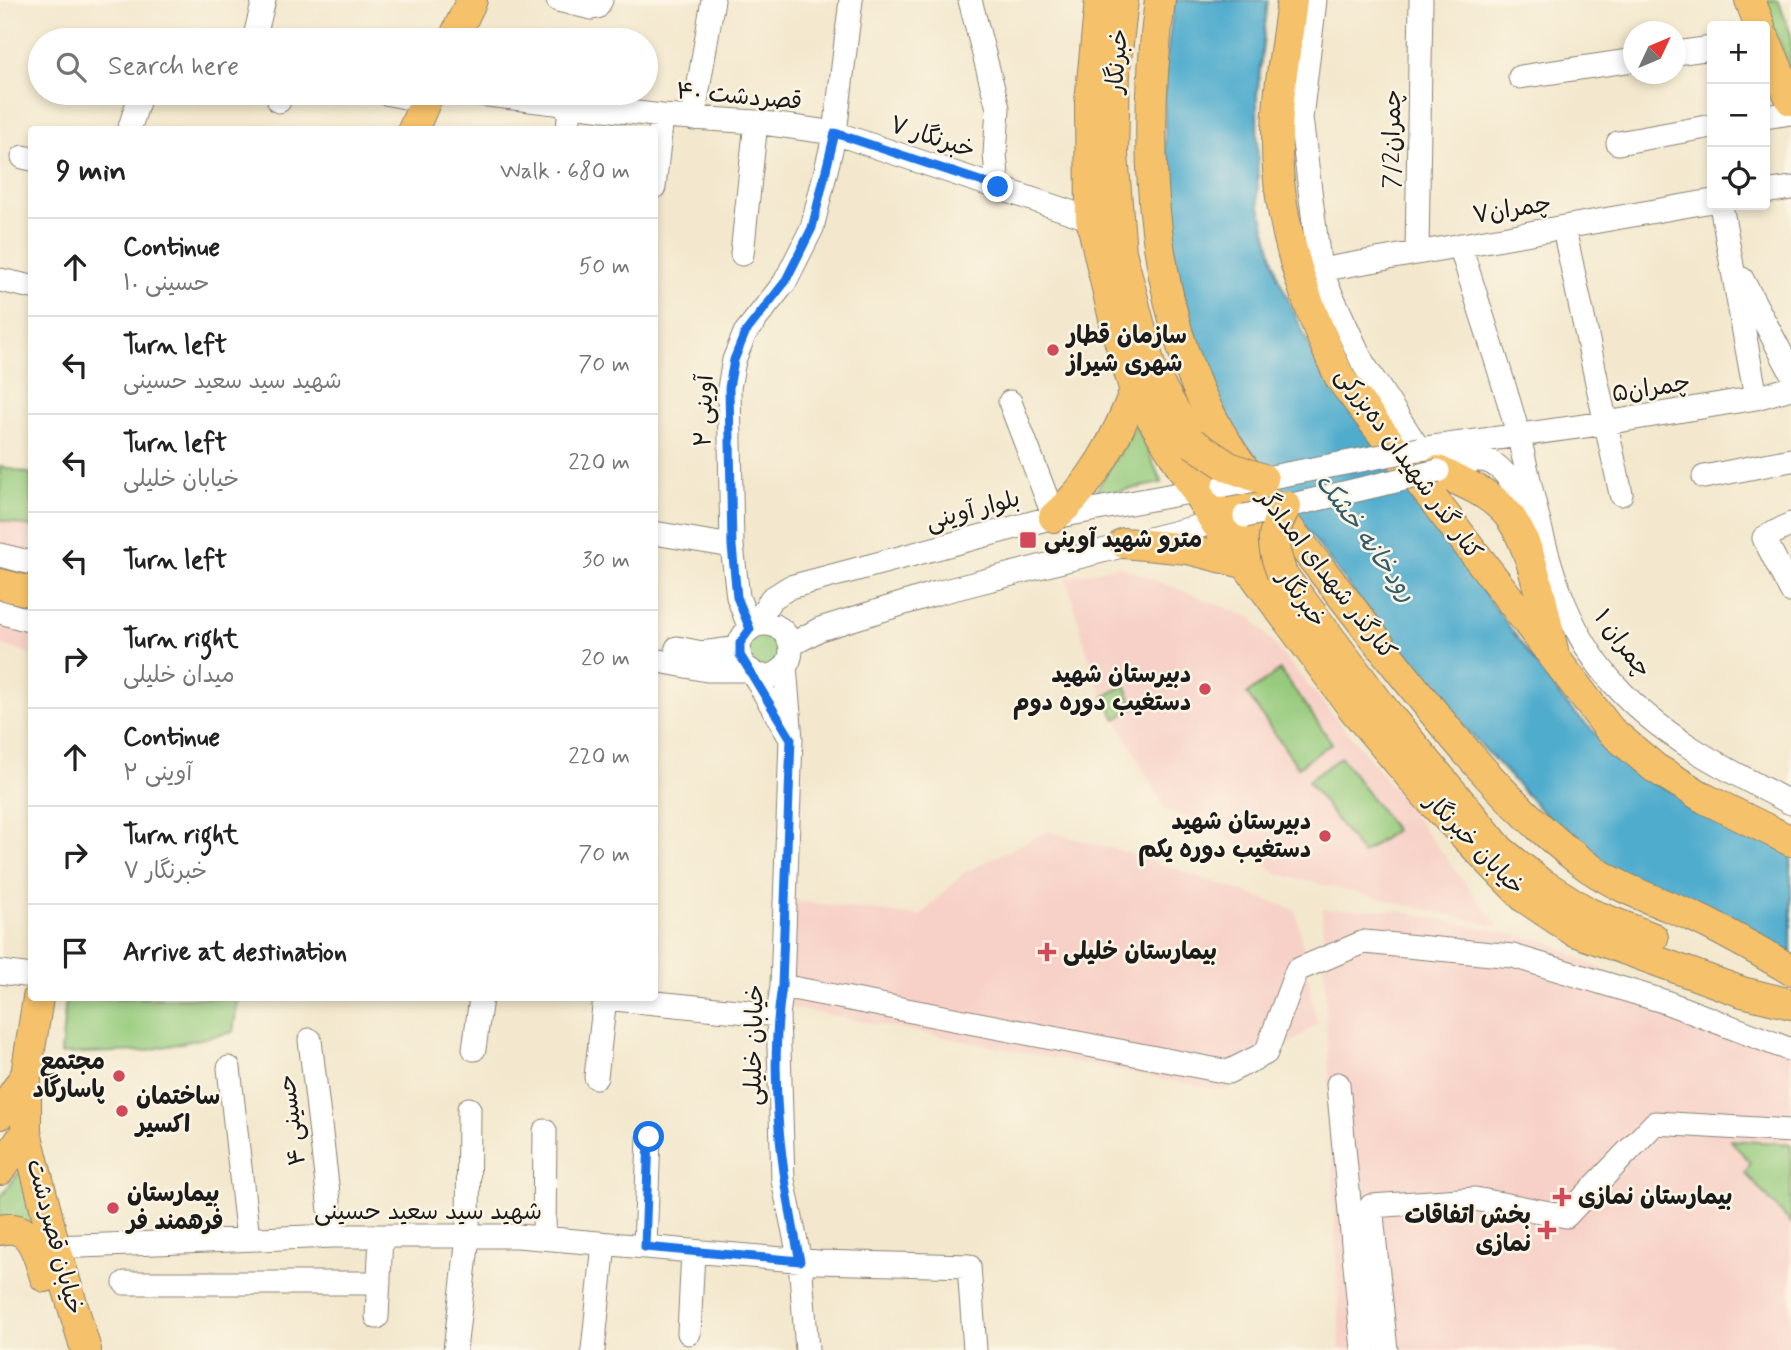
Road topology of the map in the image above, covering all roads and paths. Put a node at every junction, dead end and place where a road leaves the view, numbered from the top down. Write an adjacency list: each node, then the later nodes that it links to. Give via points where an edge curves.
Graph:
1 (264, 0): 16 (street)
2 (472, 0): 17 (main road)
3 (558, 0): 4 (street, via 592,8)
4 (601, 0)
5 (713, 0): 30 (street)
6 (851, 0): 36 (street, ۲ آوینی)
7 (970, 0): 39 (street, via 998,108)
8 (1100, 0): 44 (main road, خبرنگار, via 1090,102)
9 (1123, 0): 59 (main road, خبرنگار, via 1115,69 1113,155 1121,252 1151,370)
10 (1160, 0): 97 (main road, کنارگذر شهدای امدادگر, via 1151,142 1162,275 1195,380 1231,452 1400,671 1495,783 1546,833 1625,888 1695,918)
11 (1292, 0): 91 (main road, کنار گذر شهیدان ده‌بزرکی, via 1277,137 1279,184 1291,249 1313,320 1340,378)
12 (1315, 0): 50 (street, via 1301,118)
13 (1421, 0): 47 (street, 7/2چمران)
14 (1750, 0): 15 (main road)
15 (1758, 21)
16 (257, 28)
17 (459, 28)
18 (1707, 49): 20 (street)
19 (1770, 51): 23 (main road)
20 (1686, 52)
21 (1623, 62): 22 (street)
22 (1520, 77)
23 (1791, 100)
24 (137, 105): 32 (street)
25 (424, 105): 33 (main road)
26 (570, 105): 28 (street, ۴۰ قصردشت); 34 (street)
27 (1791, 113): 29 (street)
28 (662, 116): 30 (street, ۴۰ قصردشت); 38 (street)
29 (1770, 116)
30 (693, 119): 31 (street, ۴۰ قصردشت)
31 (756, 122): 36 (street, ۴۰ قصردشت); 48 (street)
32 (130, 126)
33 (415, 126)
34 (568, 126)
35 (1707, 128): 37 (street)
36 (835, 133): 39 (street, ۷ خبرنگار); 75 (street, ۲ آوینی, via 812,228 785,282 745,333 734,360 729,388)
37 (1618, 143)
38 (658, 152)
39 (998, 187): 44 (street, ۷ خبرنگار)
40 (1791, 188): 41 (street)
41 (1770, 191)
42 (1707, 202): 45 (street, چمران۷)
43 (1722, 210): 49 (street)
44 (1091, 219): 54 (main road, خبرنگار)
45 (1564, 229): 46 (street, چمران۷); 57 (street)
46 (1460, 245): 47 (street, چمران۷); 58 (street, چمران ۱)
47 (1418, 252): 50 (street, چمران۷)
48 (742, 254)
49 (1731, 257): 53 (street); 55 (street)
50 (1320, 270): 60 (street, via 1363,363)
51 (0, 280): 52 (street)
52 (28, 286)
53 (1790, 389): 55 (street, چمران۵)
54 (1135, 391): 65 (main road, خبرنگار); 70 (main road, via 1097,469)
55 (1756, 398): 57 (street, چمران۵)
56 (1010, 402): 70 (street)
57 (1606, 423): 58 (street, چمران۵); 66 (street)
58 (1518, 436): 60 (street, چمران۵); 68 (street, چمران ۱)
59 (1193, 443): 63 (main road, bridge, via 1229,467); 64 (main road, خبرنگار)
60 (1429, 460): 63 (street, بلوار آوینی, bridge); 67 (street, bridge); 68 (street, via 1478,457 1491,462); 91 (main road, via 1500,505 1520,530)
61 (1791, 460): 62 (street)
62 (1704, 477)
63 (1263, 479): 64 (street, بلوار آوینی, bridge)
64 (1224, 486): 65 (street, بلوار آوینی); 69 (main road, خبرنگار)
65 (1195, 491): 70 (street, بلوار آوینی); 71 (main road, خبرنگار)
66 (1621, 494)
67 (1286, 506): 69 (street, bridge); 79 (main road, bridge, via 1273,531 1272,546)
68 (1536, 515): 95 (street, چمران ۱, via 1570,619 1616,687 1676,741)
69 (1245, 516): 71 (street); 79 (main road, خبرنگار)
70 (1054, 517): 84 (street, بلوار آوینی, via 790,587)
71 (1215, 522): 74 (street); 78 (main road, خبرنگار)
72 (1791, 524): 82 (street, via 1765,538)
73 (658, 534): 75 (street)
74 (1124, 543): 78 (main road, via 1188,549); 89 (street, via 820,629)
75 (732, 546): 83 (street, ۲ آوینی)
76 (0, 555): 77 (street)
77 (28, 562)
78 (1247, 564): 106 (main road, خیابان خبرنگار, via 1355,711 1431,801 1525,898 1574,931 1742,992)
79 (1282, 574): 94 (main road, خبرنگار)
80 (0, 584): 81 (main road)
81 (28, 591)
82 (1791, 591)
83 (737, 597): 84 (street, via 757,604); 87 (street, ۲ آوینی)
84 (771, 599): 87 (street)
85 (0, 612): 86 (street)
86 (28, 620)
87 (748, 634): 88 (street, via 702,653); 89 (street, via 775,625 786,633); 92 (street, via 742,661)
88 (658, 645)
89 (788, 655): 92 (street, via 769,675); 93 (street, خیابان خلیلی)
90 (658, 661): 92 (street, via 707,670)
91 (1556, 662): 96 (main road, کنار گذر شهیدان ده‌بزرکی, via 1610,730 1655,768)
92 (751, 671): 93 (street)
93 (791, 739): 101 (street, خیابان خلیلی)
94 (1442, 780): 100 (main road, via 1501,833 1560,873); 106 (main road, خبرنگار, via 1500,850 1538,881 1589,913 1728,968)
95 (1791, 803)
96 (1791, 841)
97 (1791, 970)
98 (0, 972): 99 (street)
99 (28, 976)
100 (1791, 981)
101 (782, 986): 107 (street, خیابان خلیلی); 110 (street, via 1228,1072 1266,1054 1297,970 1364,942 1513,956 1663,1001)
102 (38, 1001): 112 (main road, خیابان قصردشت)
103 (481, 1001): 109 (street)
104 (605, 1001): 113 (street)
105 (636, 1001): 107 (street)
106 (1791, 1001)
107 (778, 1015): 132 (street, خیابان خلیلی, via 783,1180)
108 (310, 1040): 123 (street, ۴ حسینی)
109 (474, 1049)
110 (1791, 1049)
111 (229, 1068): 127 (street)
112 (26, 1075): 116 (main road); 119 (main road, خیابان قصردشت)
113 (596, 1077)
114 (1338, 1084): 143 (street)
115 (469, 1109): 125 (street)
116 (0, 1114)
117 (545, 1131): 126 (street)
118 (1791, 1131): 144 (street, via 1655,1123 1566,1216 1475,1199 1371,1206)
119 (26, 1132): 121 (main road); 129 (main road, خیابان قصردشت)
120 (649, 1137): 130 (street)
121 (0, 1170)
122 (0, 1230): 136 (main road, via 18,1230 33,1240 47,1283)
123 (333, 1236): 124 (street, شهید سید سعید حسینی); 127 (street, شهید سید سعید حسینی)
124 (381, 1237): 125 (street, شهید سید سعید حسینی); 134 (street)
125 (468, 1237): 126 (street, شهید سید سعید حسینی); 139 (street)
126 (544, 1238): 128 (street, شهید سید سعید حسینی)
127 (248, 1239): 129 (street, شهید سید سعید حسینی)
128 (604, 1244): 130 (street, شهید سید سعید حسینی); 140 (street)
129 (55, 1247): 136 (main road, خیابان قصردشت)
130 (645, 1247): 131 (street, شهید سید سعید حسینی)
131 (693, 1251): 132 (street, شهید سید سعید حسینی); 137 (street)
132 (800, 1261): 141 (street, خیابان خلیلی); 142 (street, شهید سید سعید حسینی, via 969,1266)
133 (125, 1283): 134 (street)
134 (379, 1283): 135 (street)
135 (377, 1317)
136 (75, 1319): 138 (main road, خیابان قصردشت)
137 (689, 1333)
138 (86, 1350)
139 (455, 1350)
140 (593, 1350)
141 (807, 1350)
142 (975, 1350)
143 (1363, 1350)
144 (1386, 1350)

